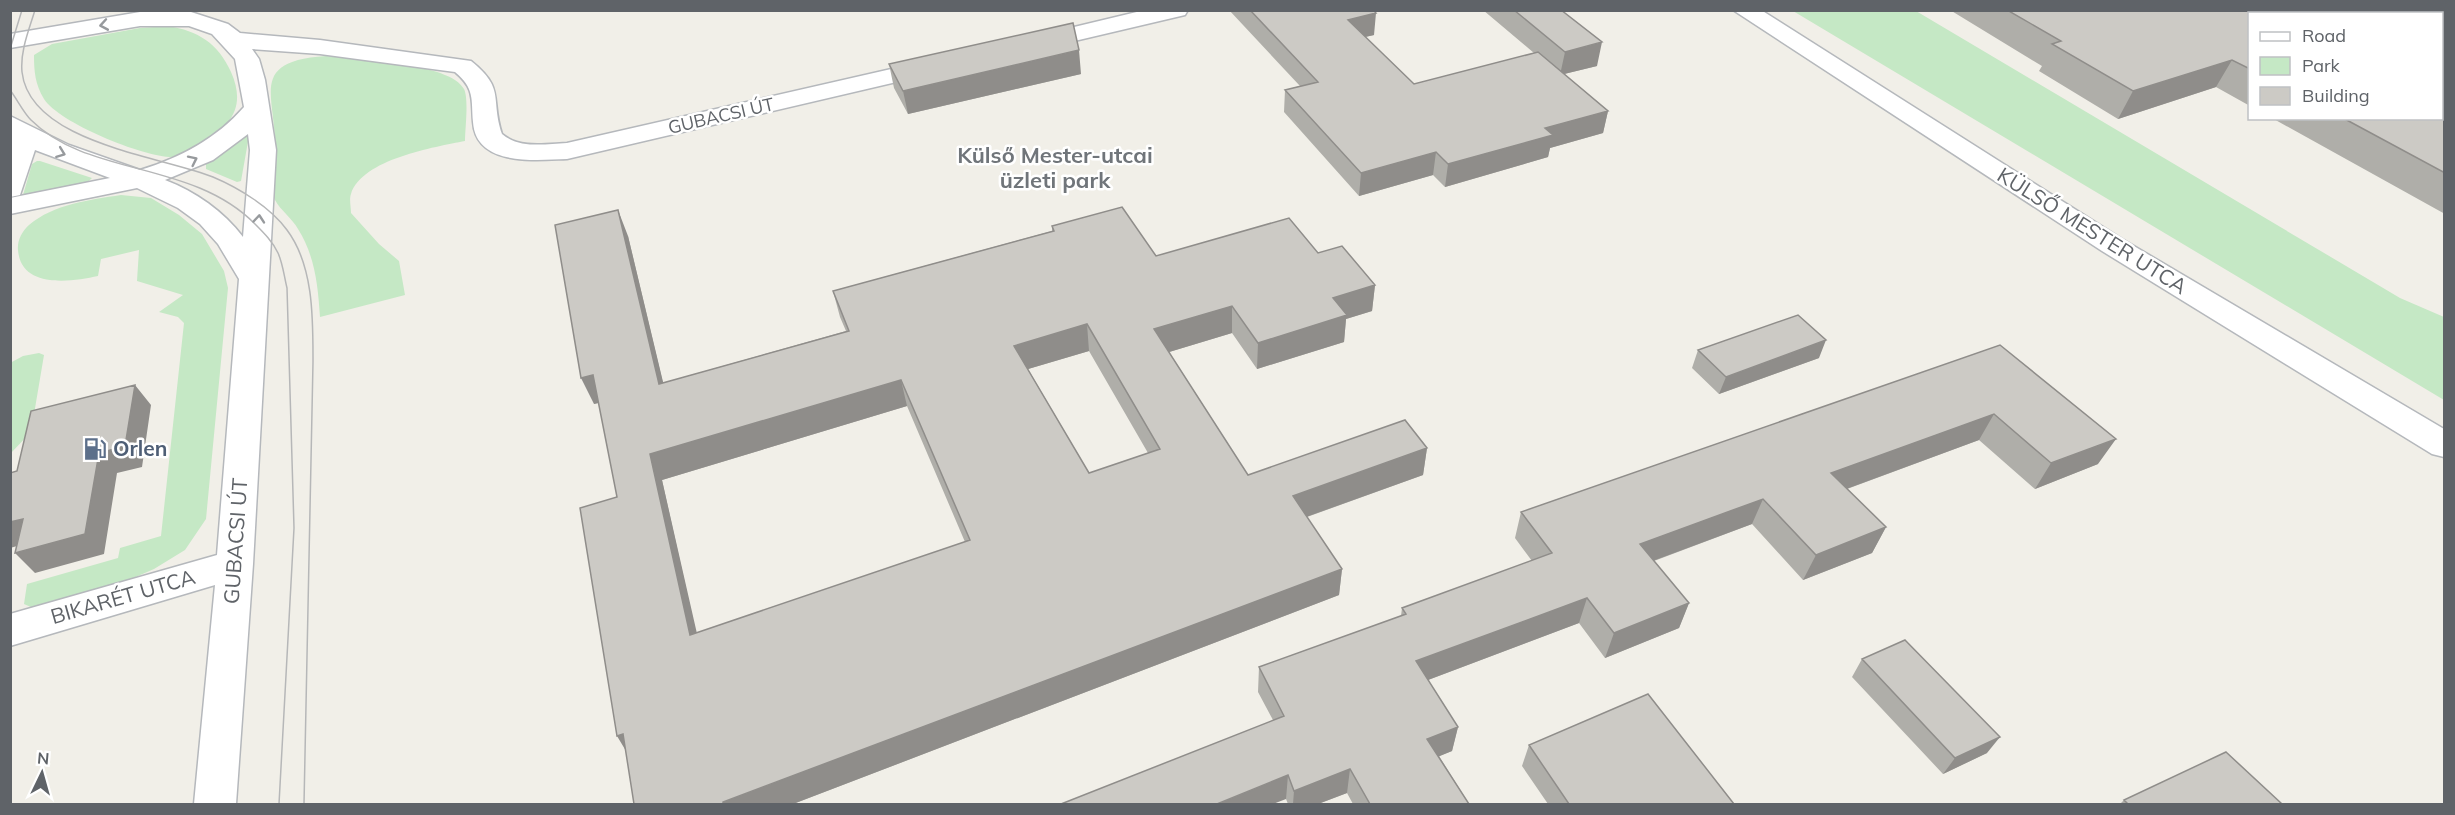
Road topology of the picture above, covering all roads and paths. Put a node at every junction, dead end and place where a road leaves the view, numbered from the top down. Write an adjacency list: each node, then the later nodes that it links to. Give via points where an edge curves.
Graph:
1 (1177, 10): 7 (street)
2 (1744, 10): 16 (street, KÜLSŐ MESTER UTCA, via 2112,245)
3 (56, 22): 4 (street, GUBACSI ÚT, one-way to 3, via 203,22 176,17); 5 (street, GUBACSI ÚT)
4 (233, 40): 6 (street, GUBACSI ÚT); 9 (street, GUBACSI ÚT, via 247,59)
5 (10, 41)
6 (320, 47): 8 (street, GUBACSI ÚT, via 462,66 476,74 483,84 486,134 491,141 500,149 537,154 567,151); 9 (street, GUBACSI ÚT, via 266,68)
7 (1011, 49)
8 (952, 62)
9 (253, 80): 10 (street, GUBACSI ÚT)
10 (258, 107): 12 (street, one-way to 10, via 181,166 216,148 244,126); 15 (street, GUBACSI ÚT, one-way to 10, via 263,150)
11 (19, 130): 12 (street, one-way to 12, via 69,156); 13 (street)
12 (138, 179): 14 (street); 15 (street, via 180,197 210,218)
13 (10, 189)
14 (10, 206)
15 (253, 277): 17 (street, GUBACSI ÚT)
16 (2445, 445)
17 (236, 564): 18 (street, BIKARÉT UTCA); 19 (street, GUBACSI ÚT)
18 (10, 630)
19 (215, 804)

